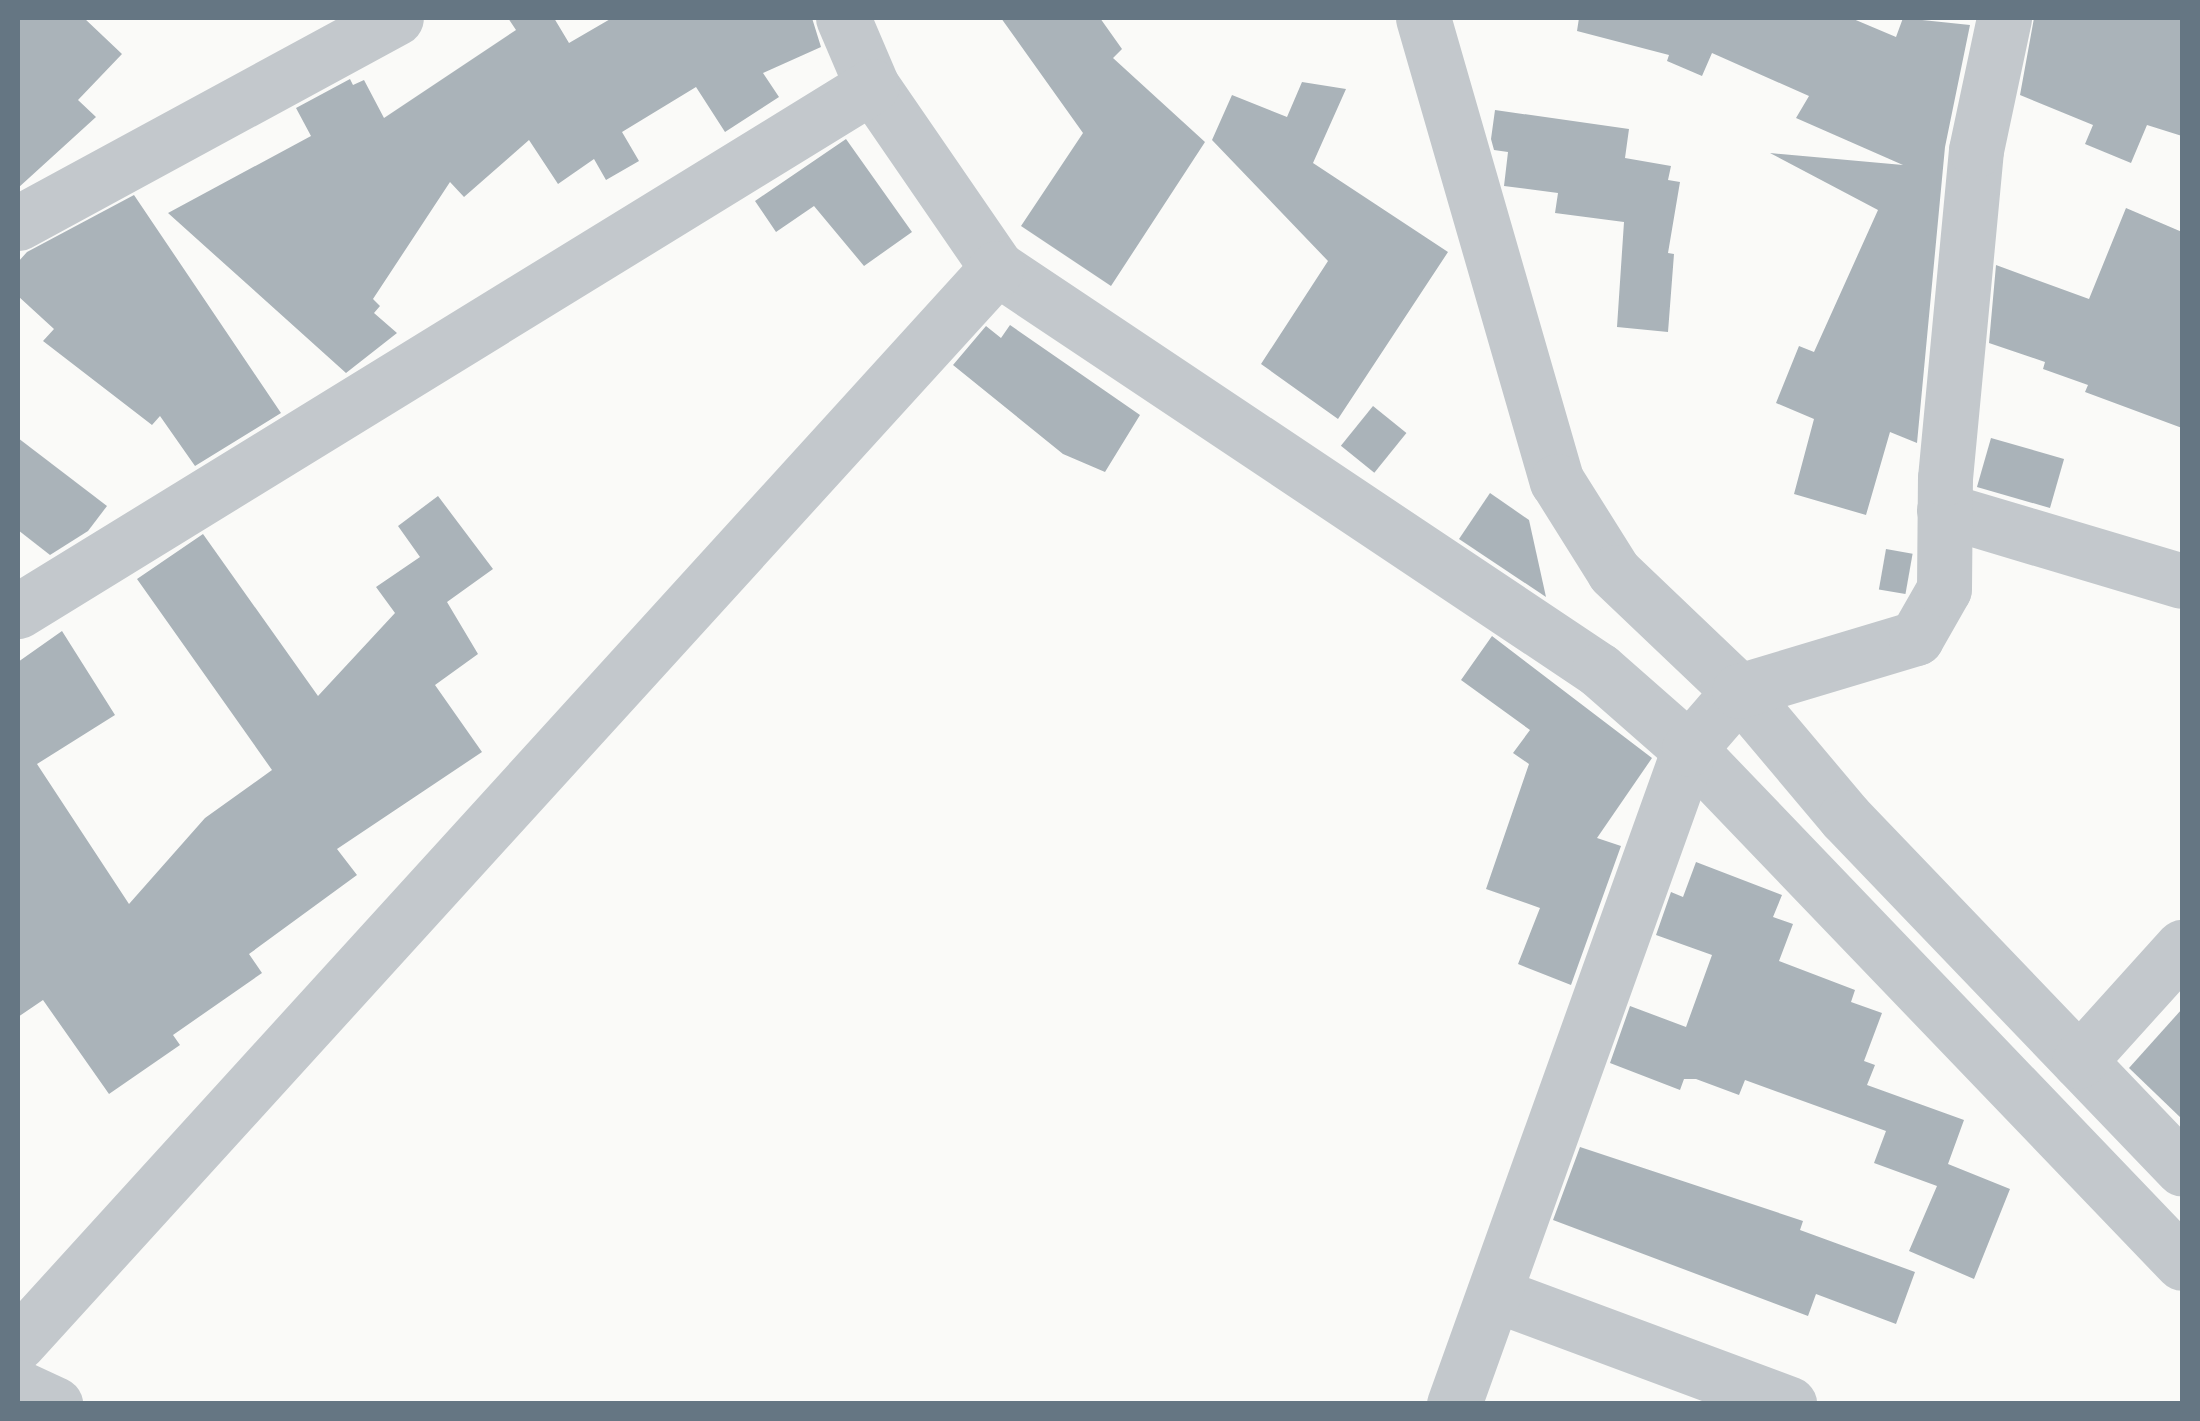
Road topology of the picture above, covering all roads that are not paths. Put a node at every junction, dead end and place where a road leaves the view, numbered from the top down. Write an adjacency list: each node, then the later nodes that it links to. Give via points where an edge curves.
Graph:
1 (396, 18): 6 (street)
2 (843, 18): 5 (street)
3 (1422, 18): 11 (street, via 1557,481 1614,572)
4 (2004, 18): 8 (street, via 1976,150)
5 (872, 86): 7 (street); 10 (street)
6 (18, 223)
7 (997, 268): 12 (street, via 1599,670); 18 (street)
8 (1944, 510): 9 (street); 11 (street, via 1944,589 1916,638)
9 (2182, 581)
10 (18, 612)
11 (1738, 692): 12 (street); 14 (street, via 1845,817)
12 (1689, 749): 16 (street); 17 (street)
13 (2182, 948): 14 (street)
14 (2079, 1061): 15 (street)
15 (2182, 1170)
16 (2182, 1263)
17 (1494, 1294): 21 (street); 22 (street)
18 (18, 1343)
19 (18, 1387): 20 (street)
20 (56, 1404)
21 (1454, 1404)
22 (1789, 1404)

